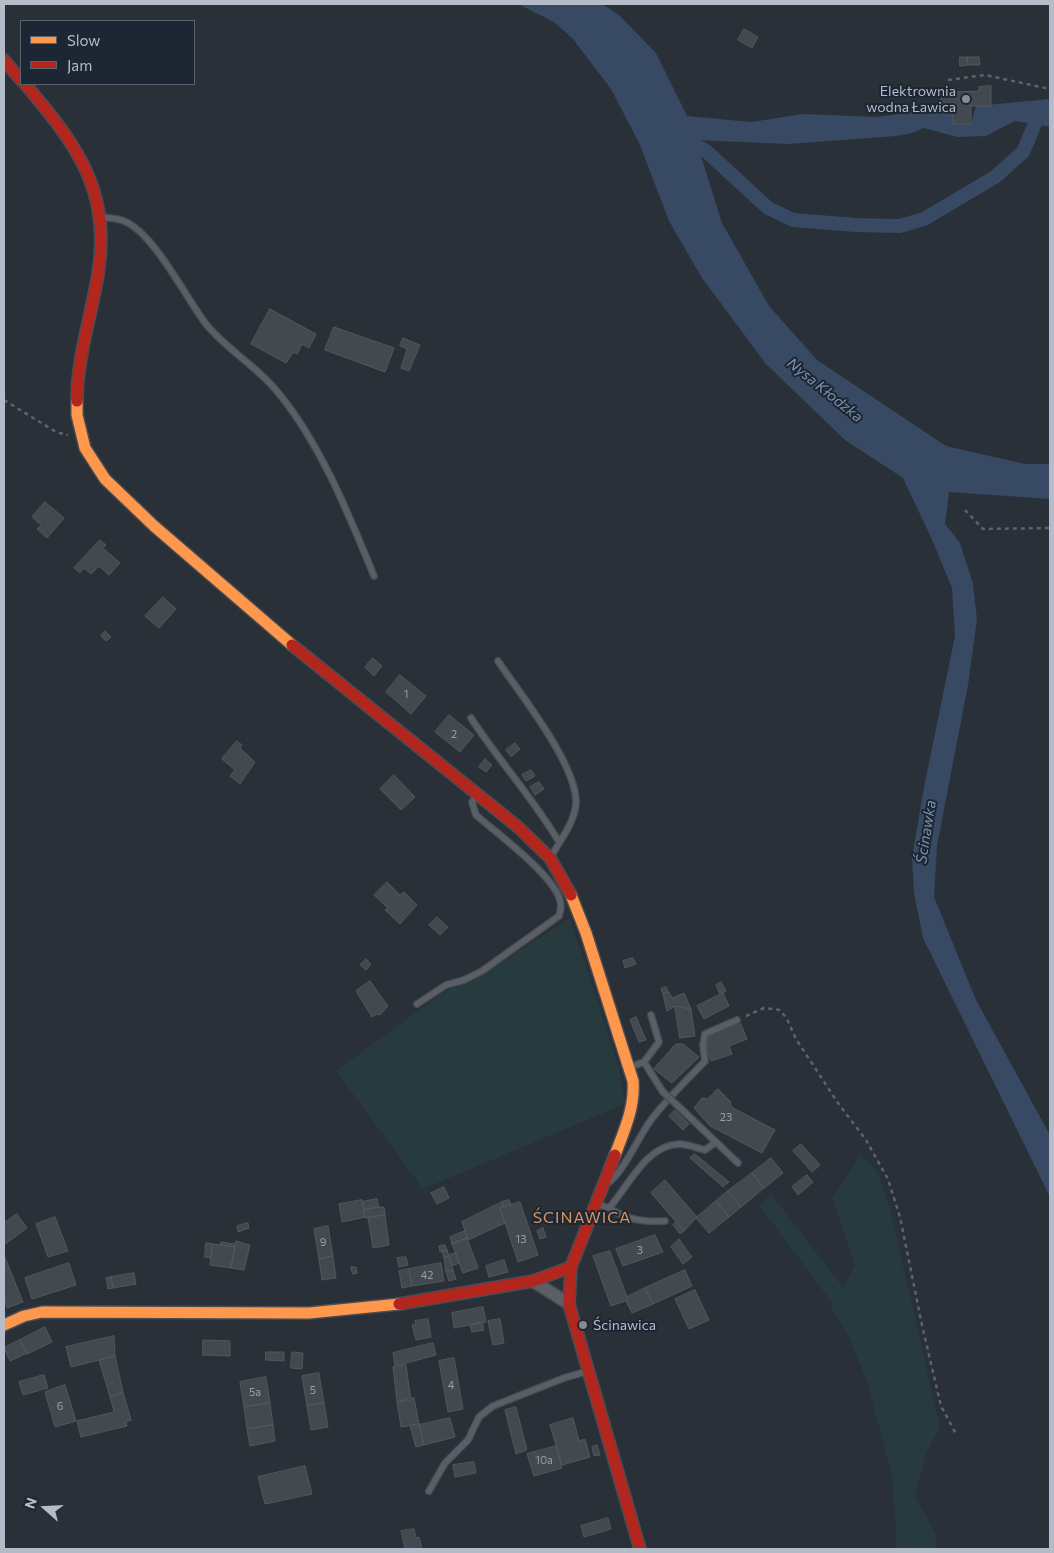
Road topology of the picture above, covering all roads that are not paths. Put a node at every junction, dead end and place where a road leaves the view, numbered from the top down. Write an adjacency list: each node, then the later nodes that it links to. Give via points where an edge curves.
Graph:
1 (4, 60): 2 (street)
2 (20, 79)
3 (26, 85): 4 (street, via 89,176)
4 (101, 217): 5 (lane, via 118,219 133,226 154,248 220,341 275,388 307,435 342,500); 8 (street, via 102,248 78,380 76,416 90,460 124,499 278,634)
5 (374, 576)
6 (498, 661): 9 (lane, via 555,747 570,776 576,802 570,824)
7 (471, 718): 9 (lane)
8 (477, 795): 10 (street, via 514,823); 11 (lane, via 472,802 476,815 545,876 562,907 558,916 482,971 446,984)
9 (559, 842): 10 (lane)
10 (550, 859): 15 (street, via 575,902)
11 (417, 1004)
12 (651, 1015): 14 (lane, via 660,1042)
13 (737, 1020): 18 (lane, via 706,1034 703,1045 705,1061 654,1116 615,1178)
14 (644, 1062): 15 (lane); 16 (lane, bridge, via 663,1092)
15 (630, 1067): 18 (street, via 635,1092 630,1116)
16 (716, 1142): 17 (lane); 20 (lane, via 705,1150 679,1144 665,1146 633,1173)
17 (738, 1163)
18 (600, 1189): 19 (street)
19 (595, 1203): 20 (lane); 22 (street)
20 (609, 1208): 21 (lane, via 640,1222)
21 (664, 1221)
22 (571, 1267): 23 (street); 24 (street)
23 (533, 1281): 24 (street); 25 (street, via 384,1306 309,1313 42,1312)
24 (569, 1304): 26 (street)
25 (4, 1325)
26 (588, 1371): 27 (lane, via 493,1406 479,1417 468,1440 445,1464); 28 (street)
27 (429, 1490)
28 (640, 1549)

